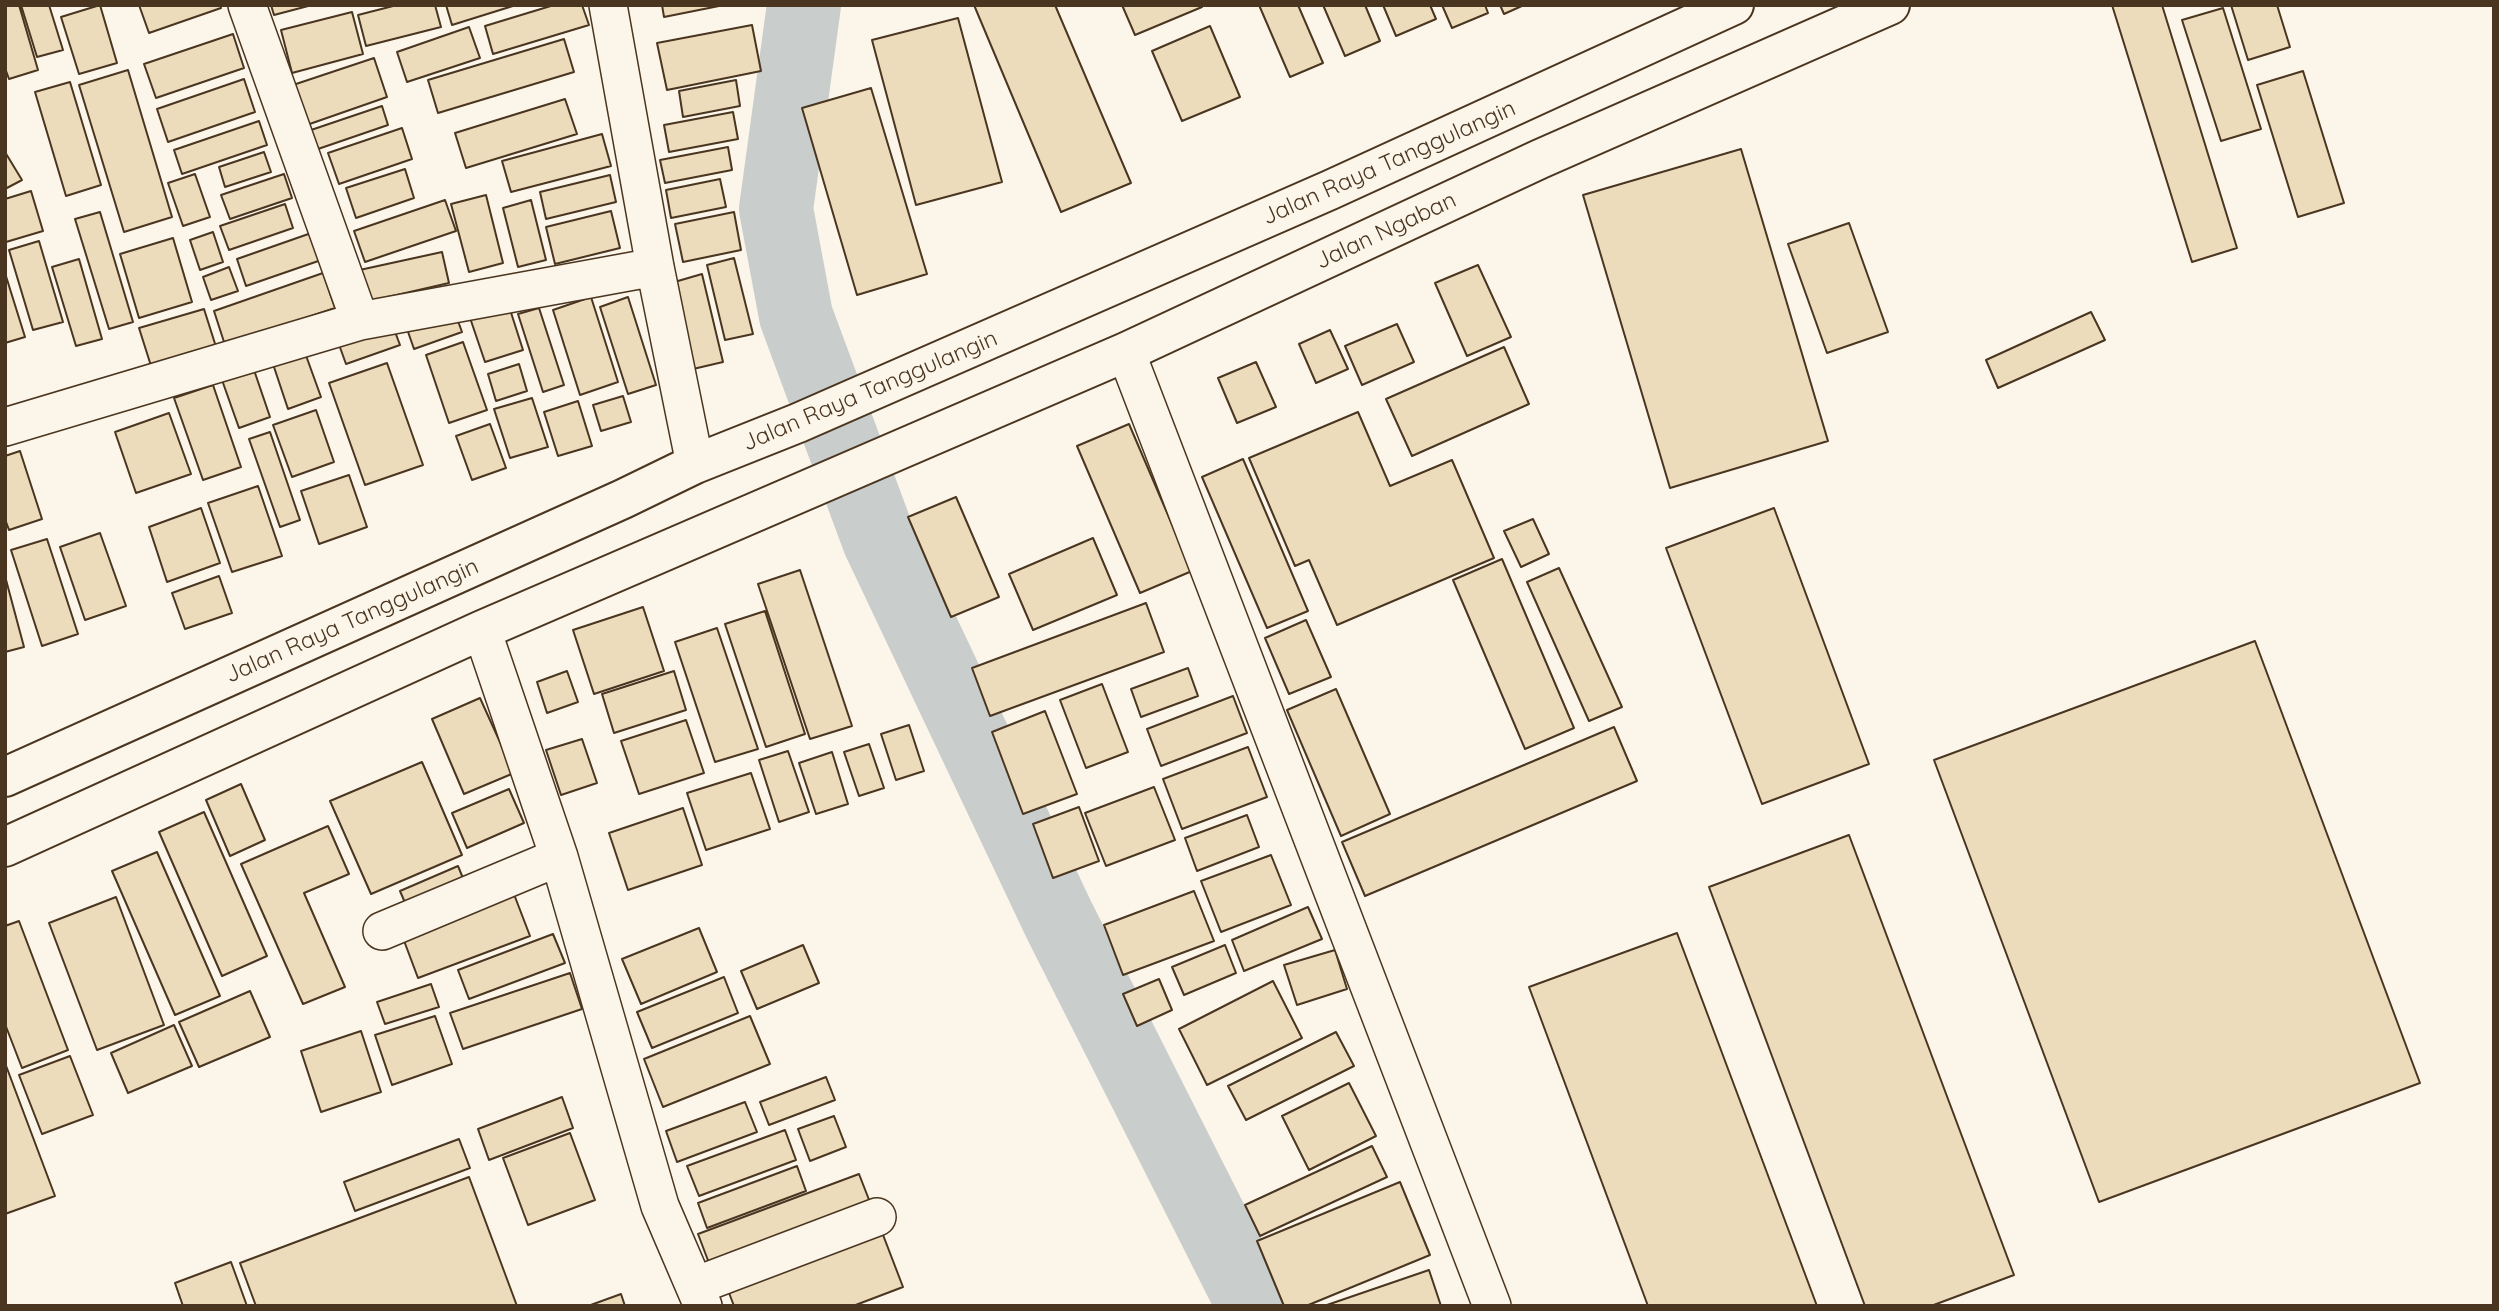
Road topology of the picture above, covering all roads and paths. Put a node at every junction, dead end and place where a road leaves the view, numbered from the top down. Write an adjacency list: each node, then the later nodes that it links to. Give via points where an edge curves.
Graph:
1 (247, 5): 7 (street)
2 (608, 5): 6 (street)
3 (1734, 5): 5 (highway, Jalan Raya Tanggulangin)
4 (1890, 5): 8 (highway, Jalan Ngaban, via 1540,159)
5 (1697, 14): 10 (highway, Jalan Raya Tanggulangin, via 1304,201)
6 (655, 267): 7 (street); 10 (street)
7 (360, 321): 9 (street)
8 (1126, 352): 11 (highway, Jalan Ngaban); 18 (street)
9 (5, 427)
10 (695, 464): 12 (highway, Jalan Raya Tanggulangin)
11 (482, 630): 13 (highway); 14 (street)
12 (5, 776)
13 (5, 847)
14 (559, 857): 15 (street); 17 (street, via 660,1206)
15 (382, 931)
16 (877, 1217): 17 (street)
17 (699, 1296)
18 (1492, 1306)

